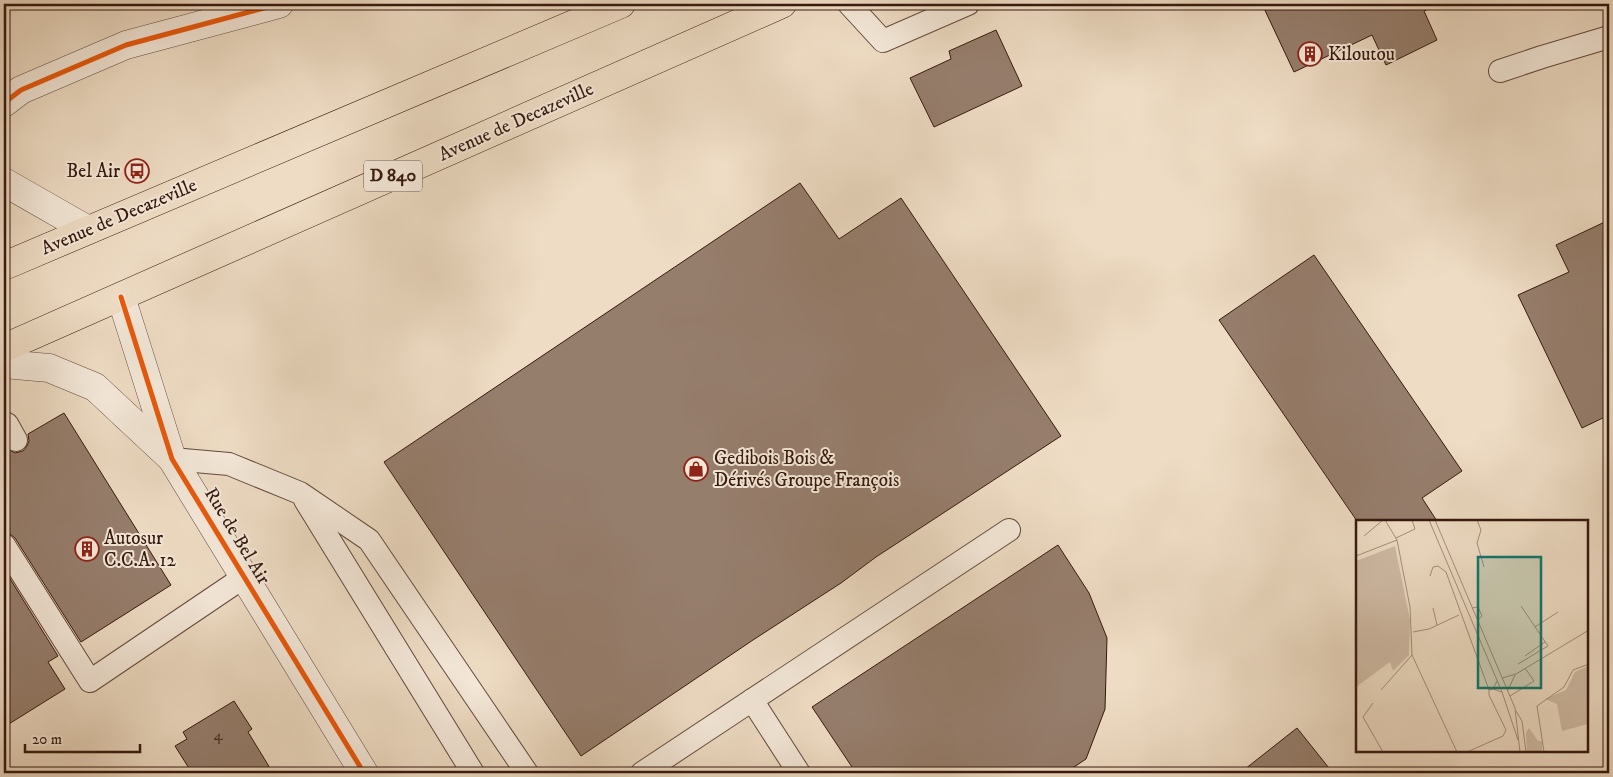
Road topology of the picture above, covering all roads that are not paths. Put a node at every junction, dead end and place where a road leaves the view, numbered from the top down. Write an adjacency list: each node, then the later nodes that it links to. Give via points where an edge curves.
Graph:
1 (279, 4): 8 (street, via 126,45 21,90)
2 (621, 4): 10 (main road, Avenue de Decazeville)
3 (782, 4): 12 (main road, Avenue de Decazeville / D 840)
4 (849, 4): 5 (lane, via 883,41)
5 (968, 4)
6 (1609, 37): 7 (lane)
7 (1500, 71)
8 (4, 103)
9 (4, 182): 10 (street)
10 (88, 230): 11 (main road, Avenue de Decazeville)
11 (4, 266)
12 (122, 297): 13 (main road, Avenue de Decazeville / D 840); 15 (street, Rue de Bel Air)
13 (4, 348)
14 (4, 364): 15 (street, Rue de Bel Air, via 49,368 95,387)
15 (172, 459): 16 (lane, via 229,464); 19 (street, Rue de Bel Air)
16 (300, 493): 22 (lane); 23 (lane, via 369,540)
17 (1009, 530): 20 (lane)
18 (4, 545): 19 (lane, via 90,681)
19 (244, 576): 21 (street, Rue de Bel Air)
20 (752, 700): 24 (lane); 25 (lane)
21 (364, 773)
22 (473, 773)
23 (527, 773)
24 (642, 773)
25 (799, 773)

